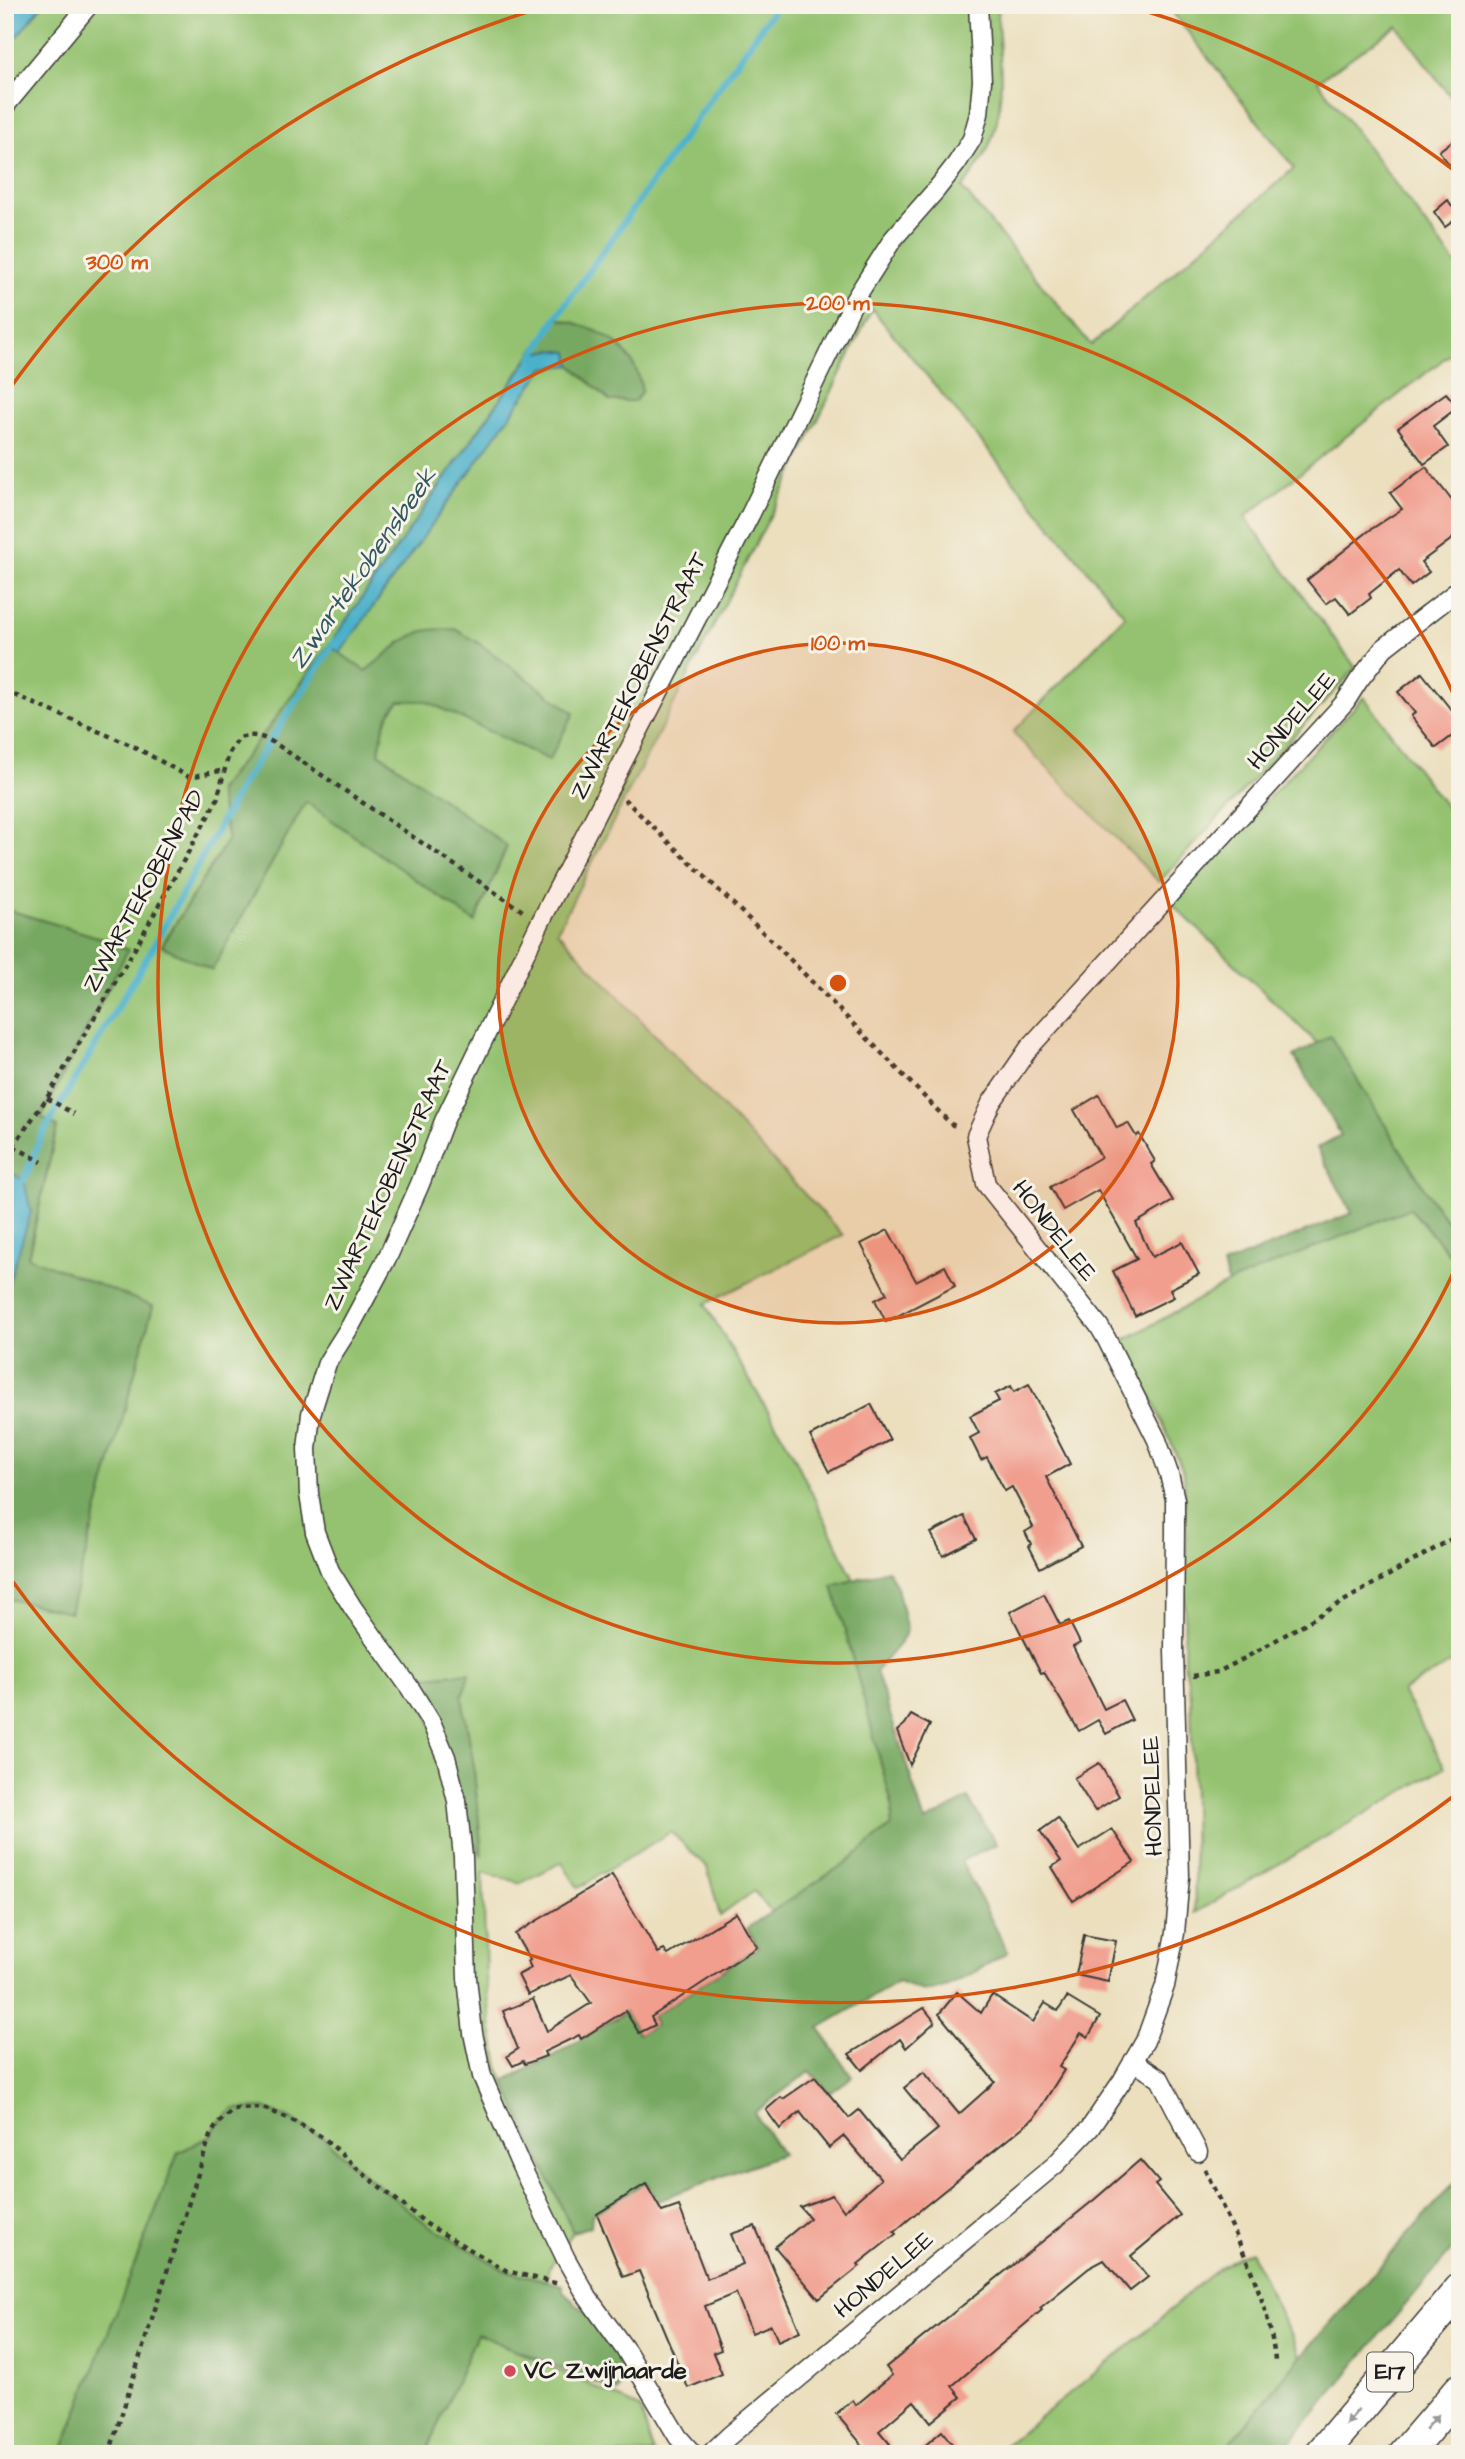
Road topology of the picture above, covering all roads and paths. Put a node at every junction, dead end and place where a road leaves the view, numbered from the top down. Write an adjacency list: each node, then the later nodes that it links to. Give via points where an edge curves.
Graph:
1 (89, 5): 3 (street)
2 (978, 5): 7 (street, ZWARTEKOBENSTRAAT, via 982,81 972,139 893,239 855,299)
3 (5, 106)
4 (1460, 589): 11 (street, HONDELEE, via 1384,648 1345,702 1029,1048 991,1103)
5 (5, 691): 6 (path, via 135,747 189,777)
6 (225, 770): 8 (path, ZWARTEKOBENPAD, via 239,738 264,737); 9 (path, ZWARTEKOBENPAD, via 217,800)
7 (607, 791): 8 (street, ZWARTEKOBENSTRAAT); 11 (path, via 624,799 758,928 951,1124)
8 (540, 923): 20 (street, ZWARTEKOBENSTRAAT, via 444,1121 388,1254 327,1363 311,1414 307,1449 315,1532 330,1571 410,1688 446,1757 457,1801 467,1979 482,2076 521,2166)
9 (47, 1098): 10 (path); 12 (path, ZWARTEKOBENPAD)
10 (75, 1114)
11 (976, 1136): 16 (street, HONDELEE, via 986,1184 1098,1326 1157,1440 1175,1499)
12 (13, 1146): 13 (path); 14 (path)
13 (5, 1150)
14 (41, 1161)
15 (1460, 1534): 16 (path, via 1218,1672)
16 (1175, 1679): 17 (street, HONDELEE, via 1180,1877 1175,1933 1165,1986)
17 (1133, 2062): 18 (street, via 1160,2079); 25 (street, HONDELEE, via 1090,2128 1055,2165)
18 (1198, 2152): 21 (path, via 1246,2260 1272,2332)
19 (1460, 2290): 26 (highway, E17, one-way to 26)
20 (588, 2298): 23 (path, via 563,2285 507,2271 428,2225 324,2138 288,2118 263,2108 234,2109 210,2136); 24 (street, ZWARTEKOBENSTRAAT)
21 (1275, 2361)
22 (1460, 2390): 27 (highway, E17, one-way to 22)
23 (109, 2454)
24 (692, 2454)
25 (710, 2454)
26 (1321, 2454)
27 (1405, 2454)

